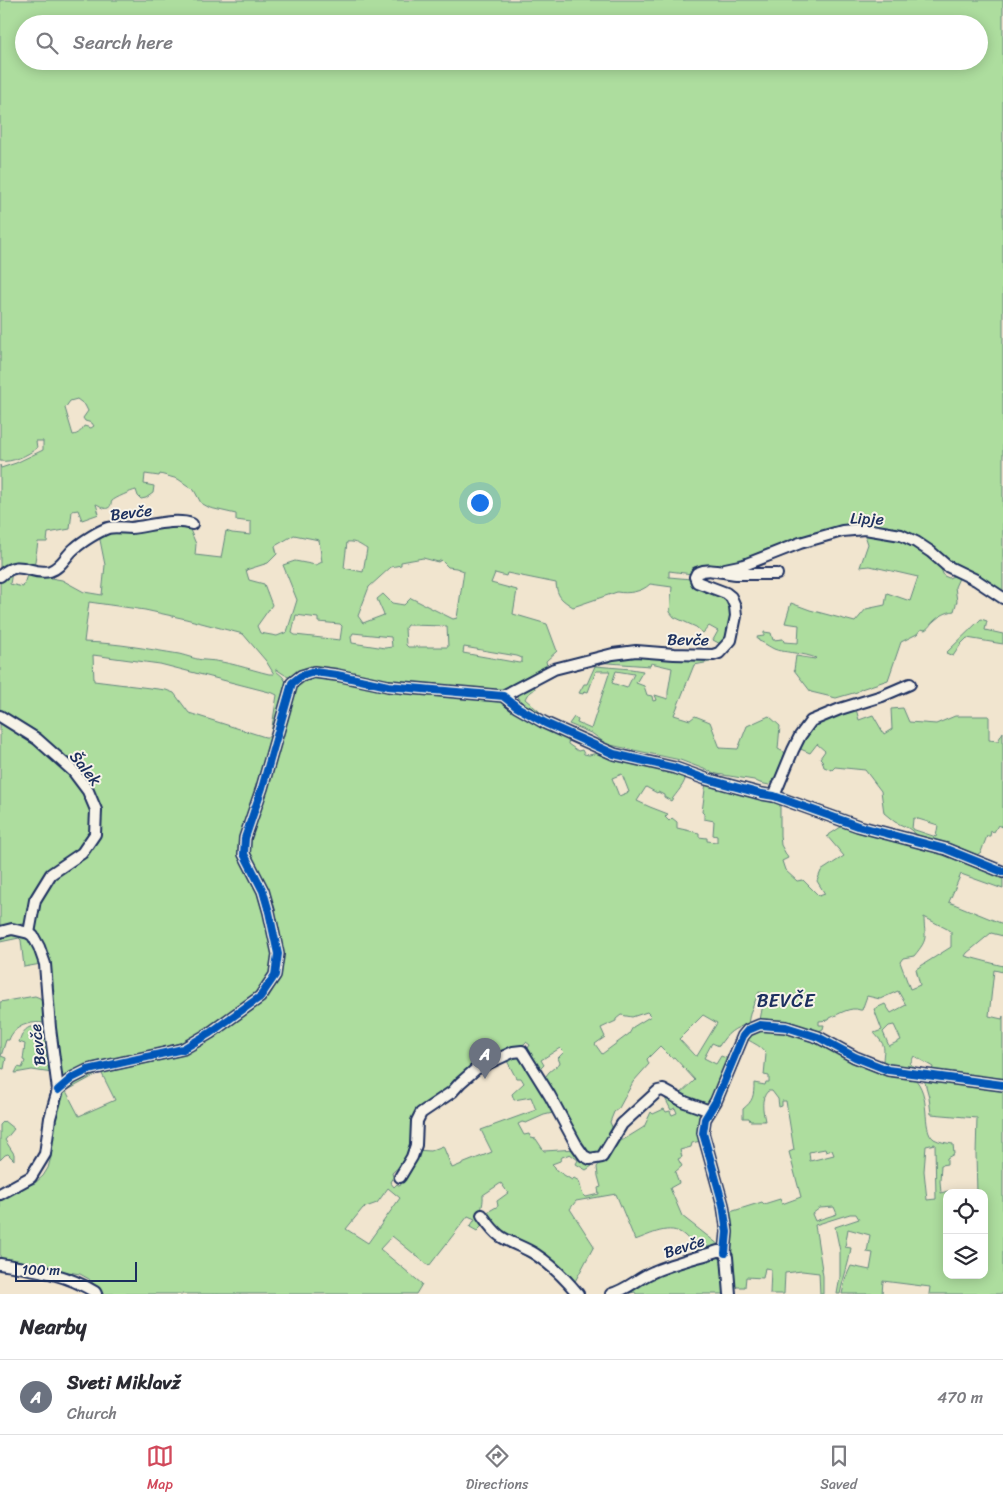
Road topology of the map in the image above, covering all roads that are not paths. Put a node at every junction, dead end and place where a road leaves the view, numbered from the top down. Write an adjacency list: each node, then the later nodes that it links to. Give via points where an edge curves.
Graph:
1 (192, 524): 4 (street, Bevče, via 110,528 75,548 53,570 17,567)
2 (717, 570): 3 (street, Bevče, via 734,574); 5 (street, Lipje, via 744,565 842,531 865,530 901,535 916,542 947,566); 7 (street, Bevče, via 704,570 695,577 697,582 726,593 735,606 736,622 731,640 719,653 636,651 613,654 554,669)
3 (777, 574)
4 (0, 576)
5 (1003, 598)
6 (910, 684): 9 (street, via 811,721 797,743)
7 (503, 696): 9 (street, via 545,723 614,754); 14 (street, via 388,686 314,672 292,683 245,838 244,854 263,891 269,912 278,954 275,975 260,997 183,1049 88,1070)
8 (0, 716): 12 (street, Šalek, via 37,738 73,771 88,791 96,810 95,834 82,853 51,874 35,900)
9 (774, 796): 10 (street, via 858,826 946,849)
10 (1003, 872)
11 (0, 932): 12 (street, via 12,929)
12 (29, 933): 14 (street, Bevče, via 46,964)
13 (1003, 1085): 15 (street, via 888,1070 818,1037 786,1027 760,1025 743,1036)
14 (58, 1090): 17 (street, Bevče, via 45,1154 31,1178)
15 (710, 1110): 16 (street, via 658,1091 622,1124 602,1157 590,1159 577,1146 522,1051 513,1052 476,1069 452,1092 421,1113 416,1145); 19 (street, via 703,1133 723,1205 727,1232)
16 (400, 1177)
17 (0, 1194)
18 (482, 1215): 24 (street, via 500,1236 555,1268)
19 (725, 1253): 21 (street, Bevče, via 718,1251 654,1272); 22 (street, Bevče)
20 (0, 1264): 23 (street, via 54,1274 80,1283)
21 (615, 1293)
22 (732, 1293)
23 (96, 1294)
24 (578, 1294)

